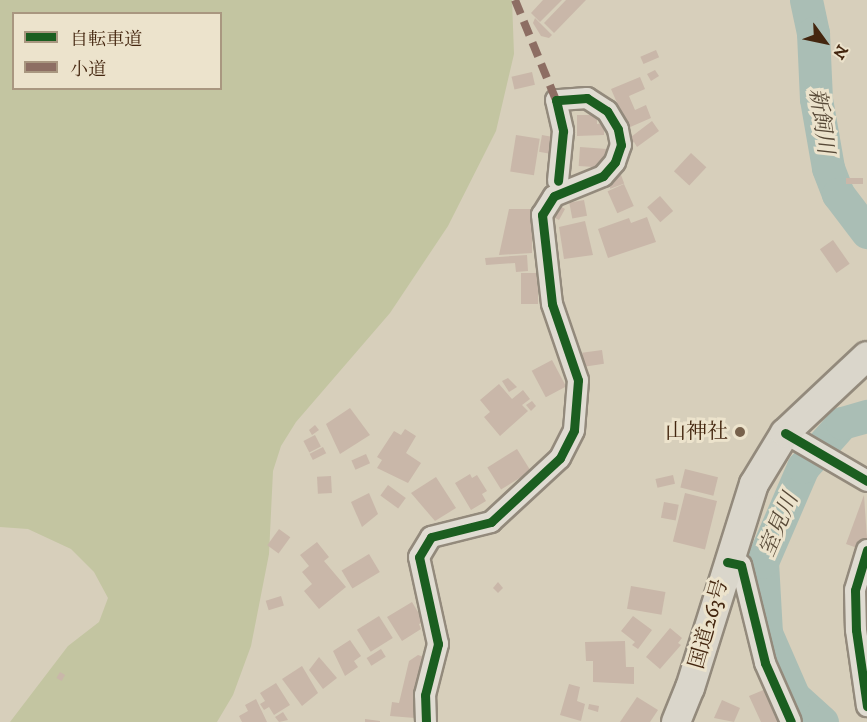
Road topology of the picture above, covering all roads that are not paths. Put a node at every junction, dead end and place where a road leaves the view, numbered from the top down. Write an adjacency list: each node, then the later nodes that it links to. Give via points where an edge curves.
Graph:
1 (558, 181): 8 (street, via 563,131 556,100 587,98 607,111 618,129 621,145 615,162 603,176 554,196 542,215 552,304 578,380 574,430 560,458 491,522 431,537 419,557 438,644 425,695)
2 (867, 356): 3 (highway, 国道263号)
3 (785, 433): 4 (street); 6 (highway, 国道263号, via 754,484)
4 (860, 477)
5 (867, 550): 7 (street, via 855,590 856,630)
6 (727, 562): 9 (highway, 国道263号, via 690,688); 10 (street, via 741,565 765,663)
7 (867, 706)
8 (426, 722)
9 (676, 722)
10 (791, 722)

